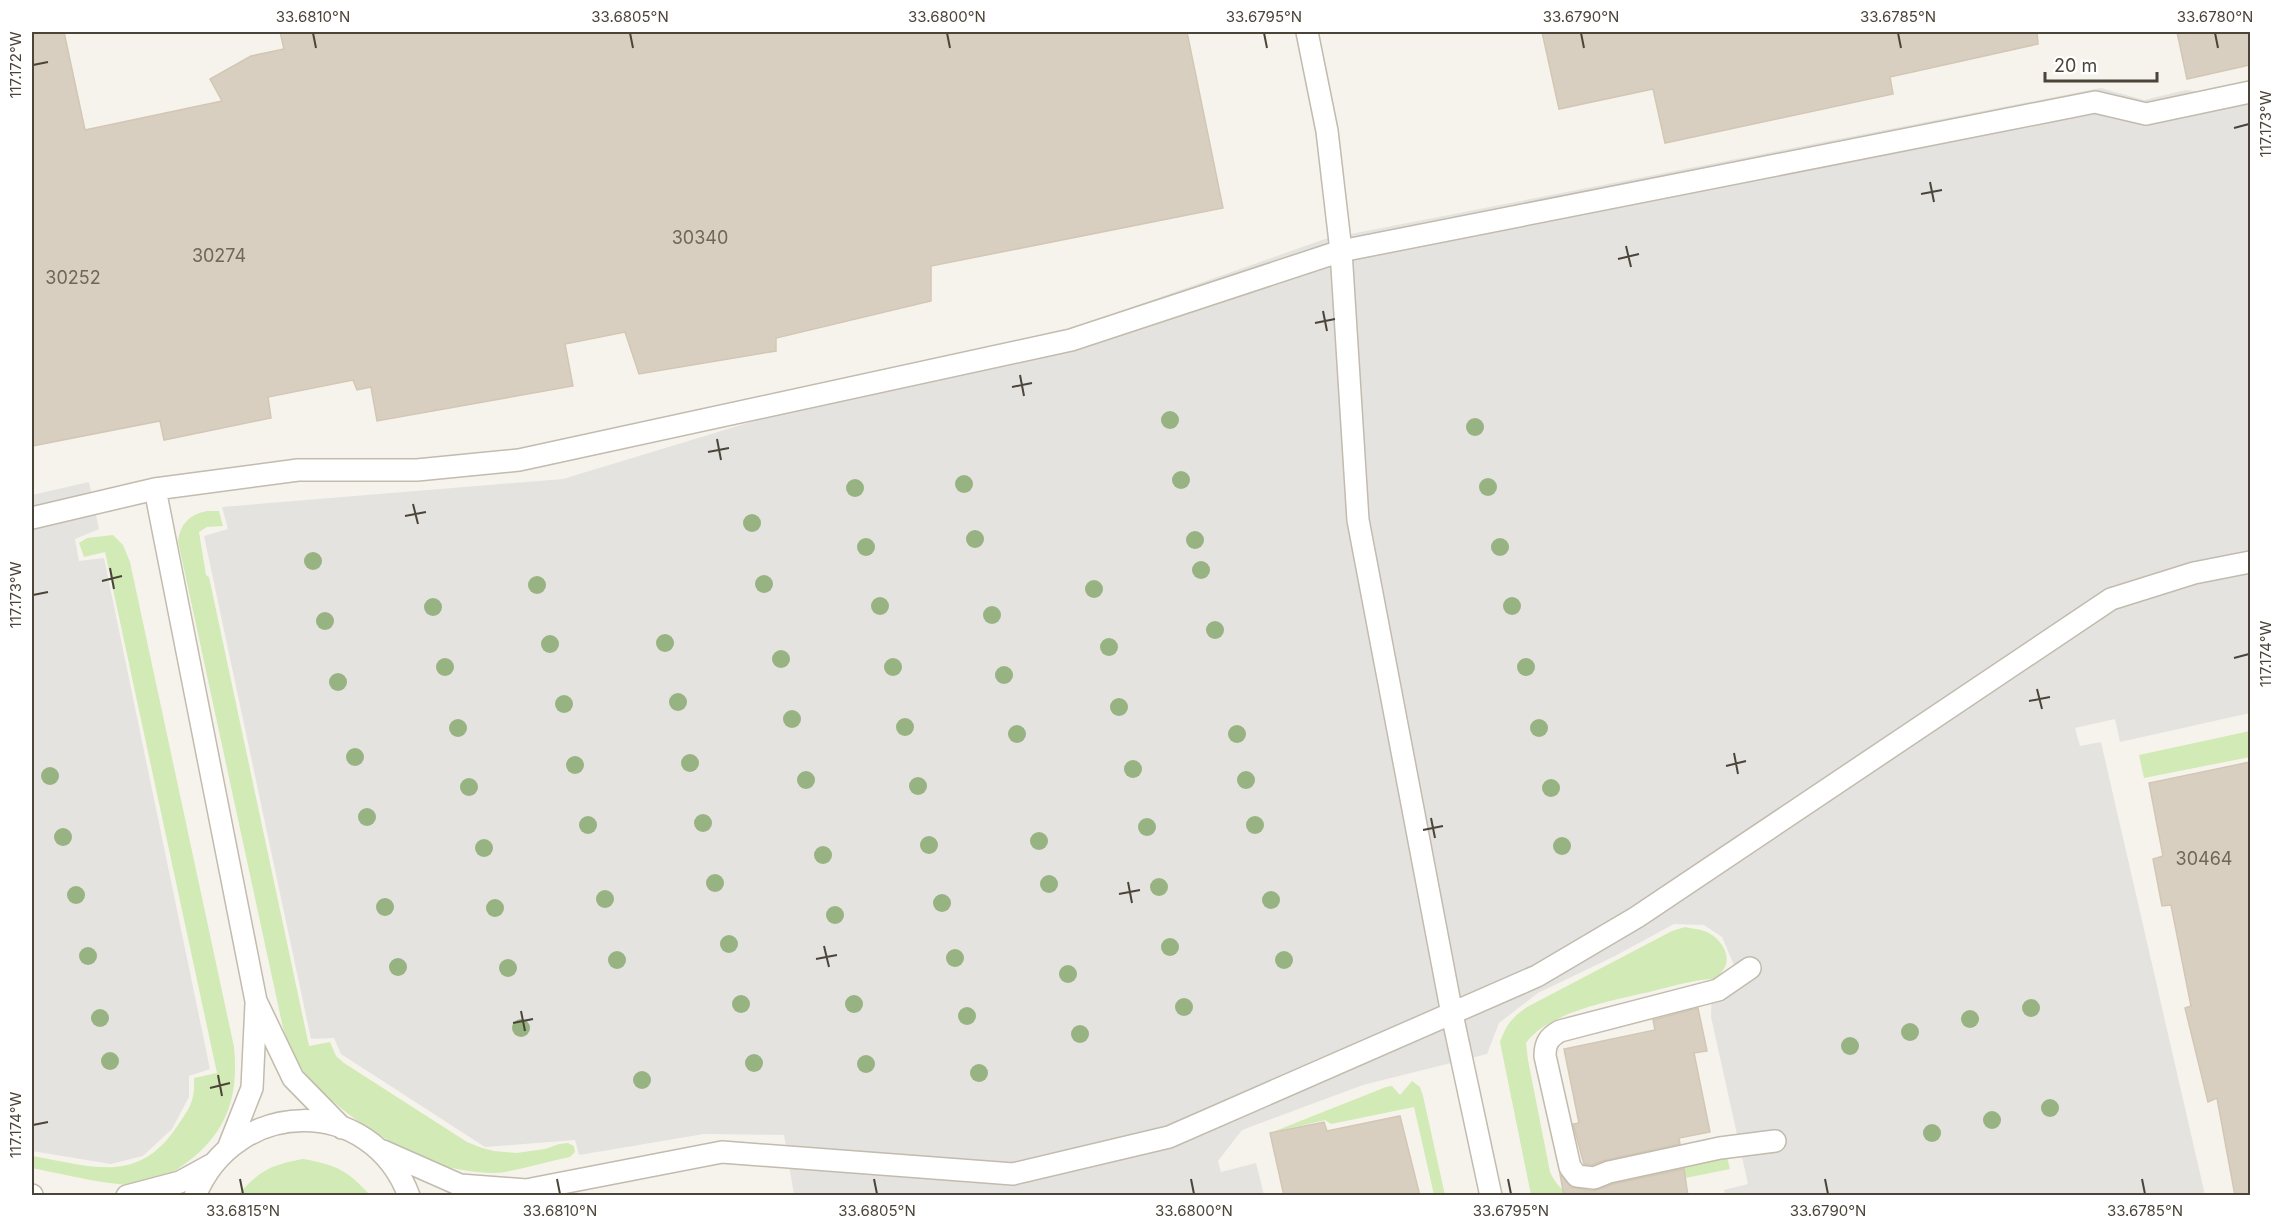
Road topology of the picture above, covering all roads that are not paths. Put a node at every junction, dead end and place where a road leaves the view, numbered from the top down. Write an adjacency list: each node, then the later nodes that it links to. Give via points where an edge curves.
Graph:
1 (1307, 32): 3 (lane, via 1327,131)
2 (2250, 92): 3 (lane, via 2146,114 2095,102)
3 (1341, 251): 4 (lane, via 1071,340 519,460 417,470 298,470); 9 (lane, via 1358,520)
4 (155, 489): 5 (lane); 8 (lane)
5 (32, 518)
6 (2250, 562): 9 (lane, via 2194,573 2111,600 1637,917 1537,976)
7 (1750, 968): 11 (lane, via 1718,990 1560,1031 1551,1036 1545,1056 1570,1167 1577,1176 1594,1178 1720,1148)
8 (256, 1000): 10 (lane, via 292,1078); 12 (lane, via 252,1088)
9 (1452, 1014): 15 (lane, via 1169,1137 1013,1174 722,1152); 19 (lane)
10 (342, 1128): 12 (lane, via 309,1120 275,1123); 13 (lane)
11 (1775, 1141)
12 (229, 1146): 14 (lane)
13 (376, 1148): 15 (lane, via 460,1185); 18 (lane, via 398,1173)
14 (212, 1164): 16 (lane, via 180,1182); 17 (lane)
15 (520, 1193)
16 (126, 1196)
17 (195, 1196)
18 (409, 1196)
19 (1491, 1196)

